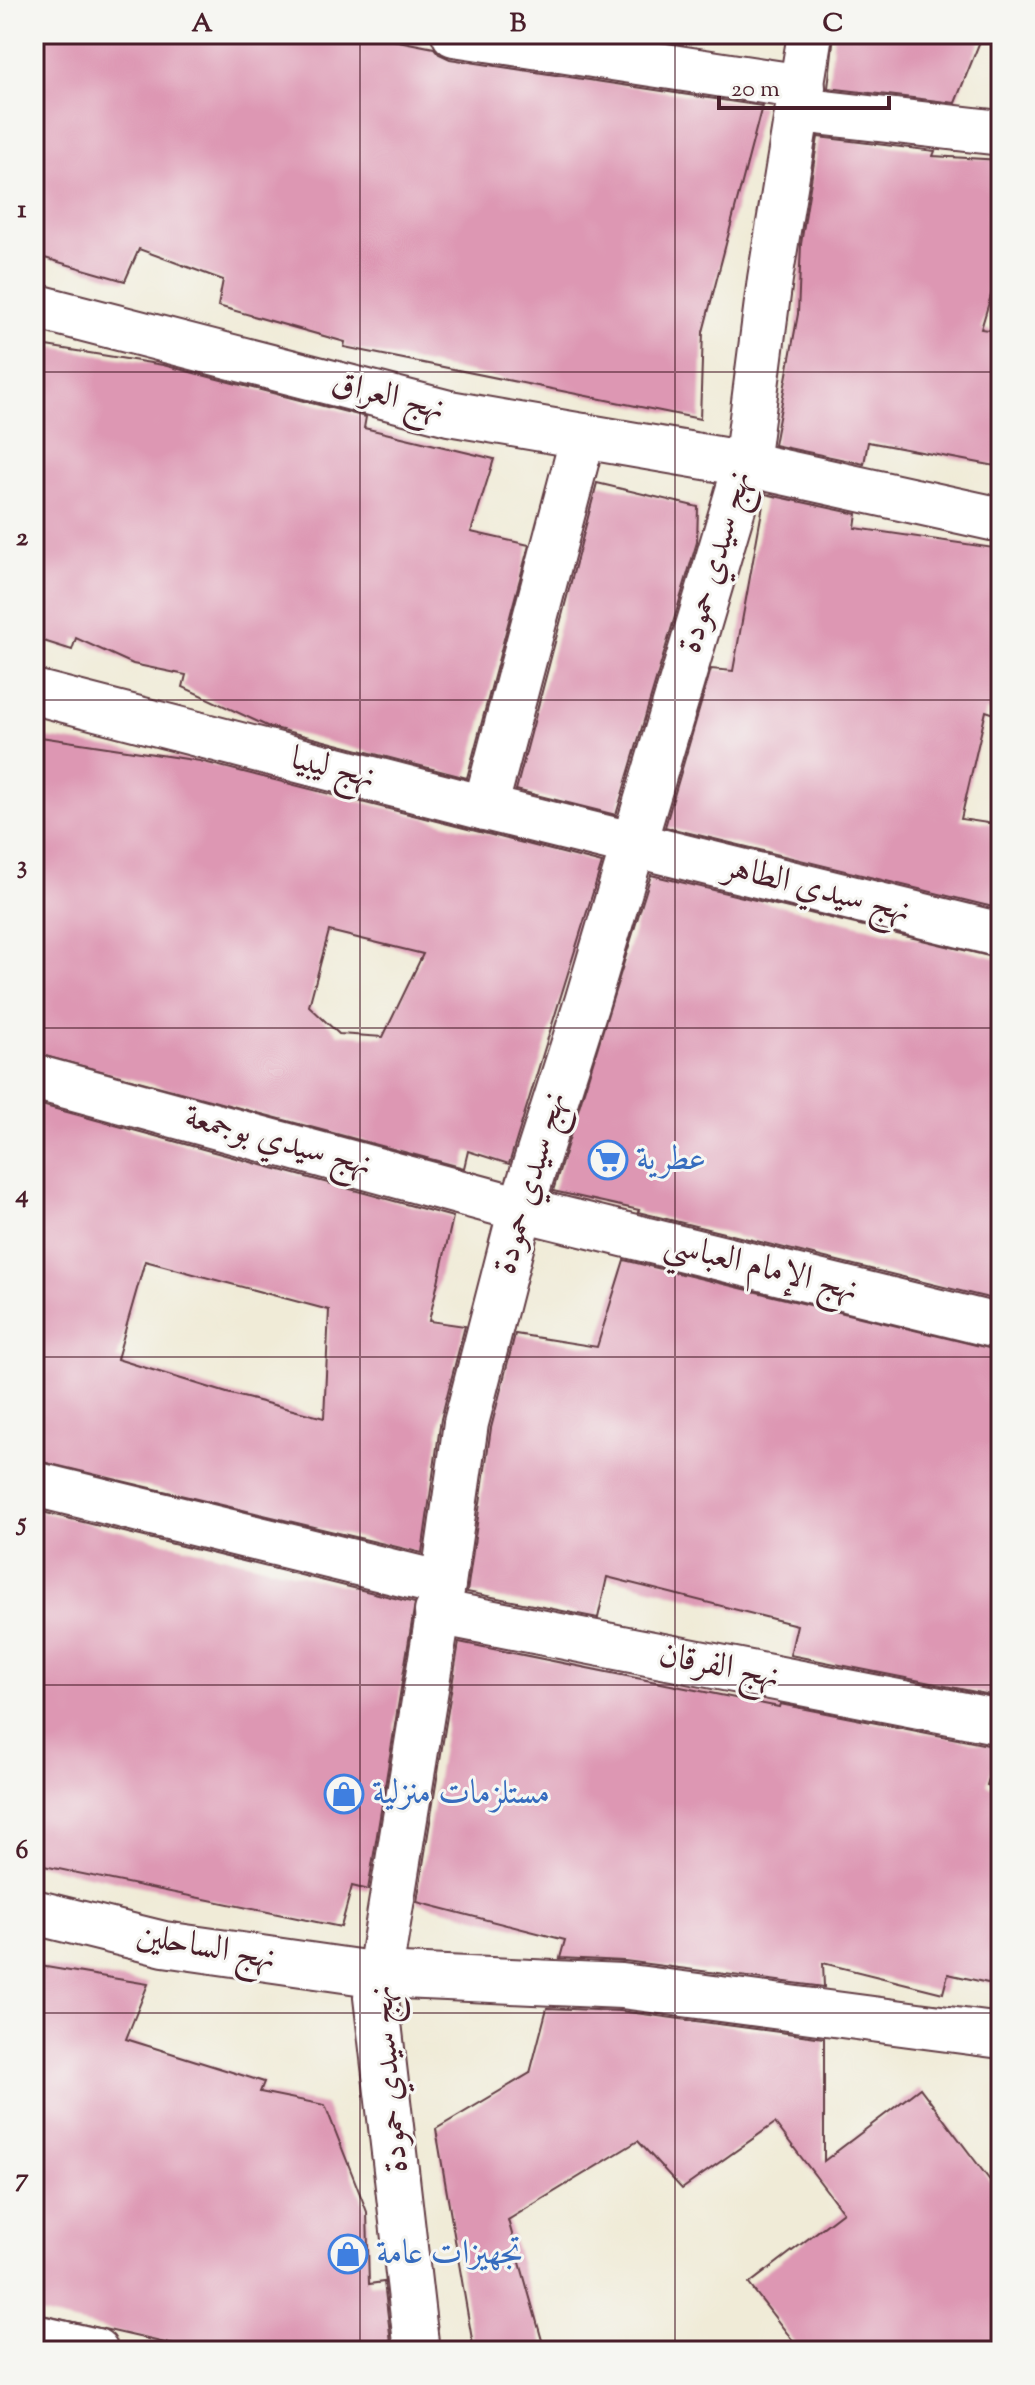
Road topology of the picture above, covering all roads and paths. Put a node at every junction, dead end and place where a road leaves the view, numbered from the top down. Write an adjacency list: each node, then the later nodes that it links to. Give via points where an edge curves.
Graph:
1 (454, 34): 3 (street)
2 (810, 34): 3 (street, نهج سيدي حمودة)
3 (801, 98): 4 (street); 7 (street, نهج سيدي حمودة)
4 (1001, 133)
5 (34, 306): 6 (street, نهج العراق, via 449,413)
6 (583, 436): 7 (street, نهج العراق); 10 (street)
7 (746, 464): 8 (street, نهج العراق); 11 (street, نهج سيدي حمودة)
8 (1001, 520)
9 (34, 692): 10 (street, نهج ليبيا)
10 (485, 808): 11 (street, نهج ليبيا)
11 (632, 845): 12 (street, نهج سيدي الطاهر); 14 (street, نهج سيدي حمودة)
12 (1001, 935)
13 (34, 1077): 14 (street, نهج سيدي بوجمعة)
14 (521, 1209): 15 (street, نهج الإمام العباسي); 17 (street, نهج سيدي حمودة, via 466,1423)
15 (1001, 1327)
16 (34, 1484): 17 (street, نهج الفرقان)
17 (440, 1598): 18 (street, نهج الفرقان); 20 (street, نهج سيدي حمودة)
18 (1001, 1722)
19 (34, 1912): 20 (street, نهج الساحلين, via 164,1944)
20 (379, 1975): 21 (street, نهج الساحلين, via 622,1986); 24 (street, نهج سيدي حمودة, via 376,1997)
21 (1001, 2036)
22 (34, 2337): 23 (street)
23 (96, 2351)
24 (417, 2351)

